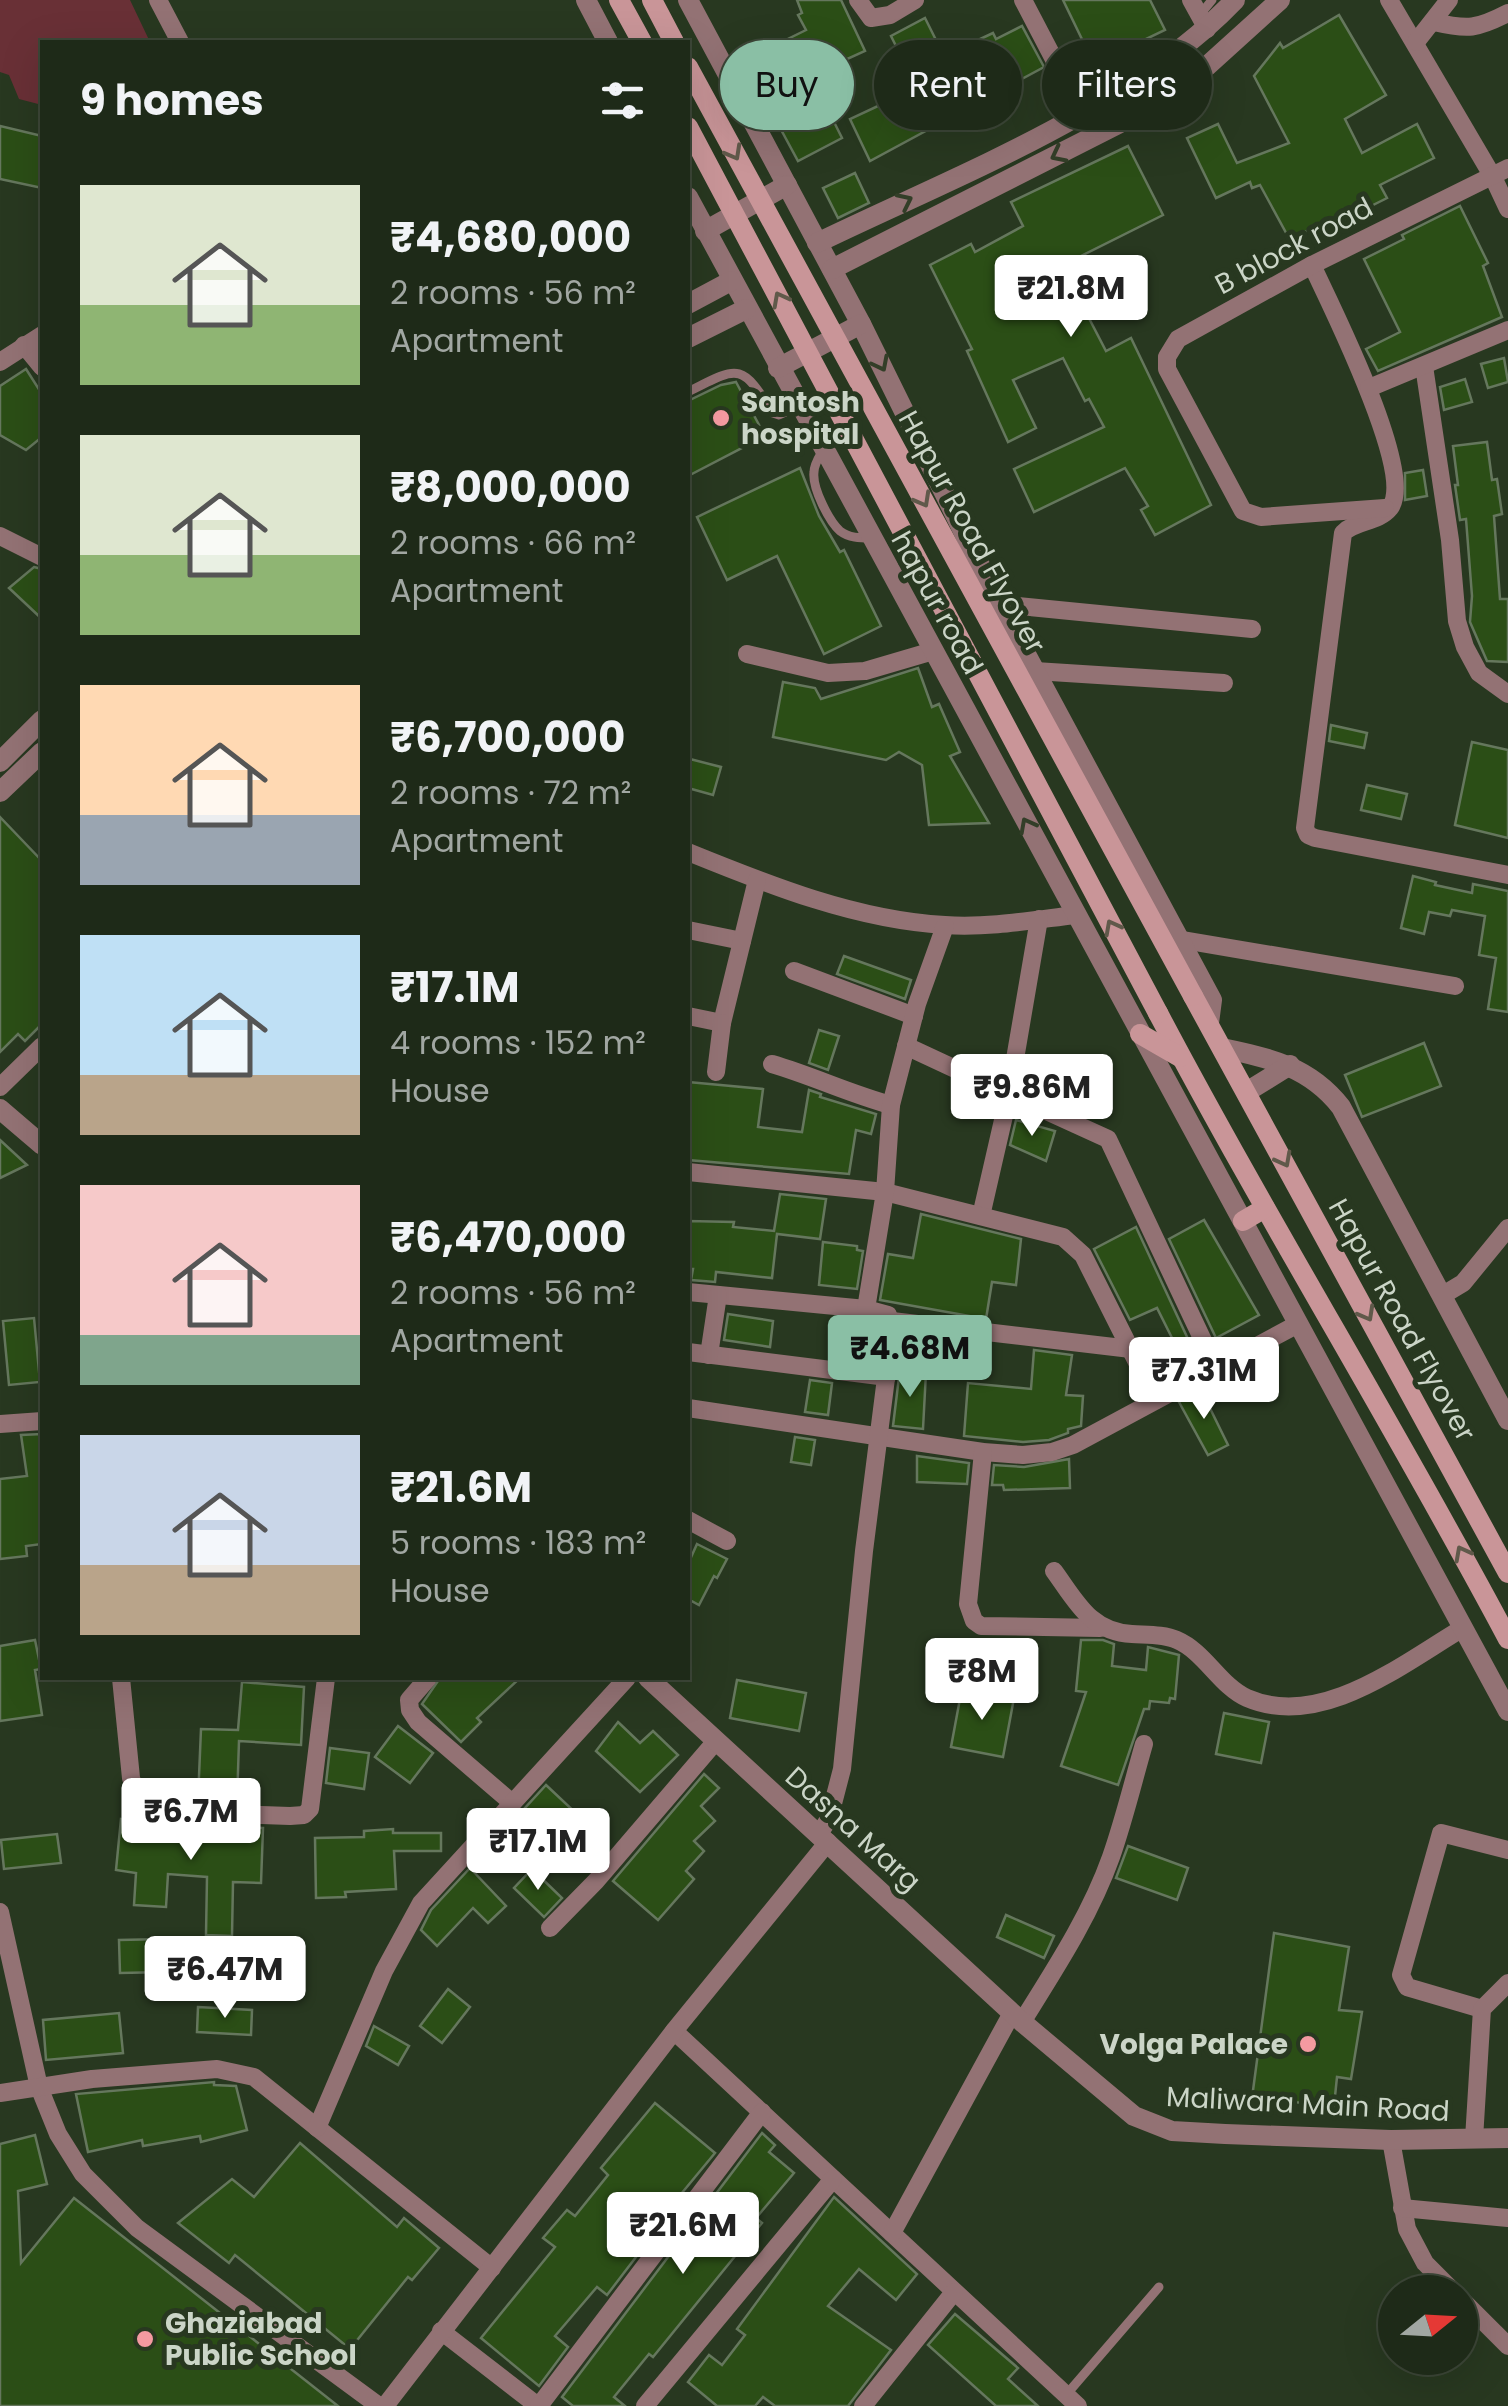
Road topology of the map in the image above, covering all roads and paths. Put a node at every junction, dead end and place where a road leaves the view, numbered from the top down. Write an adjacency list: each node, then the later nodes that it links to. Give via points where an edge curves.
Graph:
1 (158, 0): 17 (street)
2 (586, 0): 18 (street)
3 (619, 0): 19 (main road)
4 (652, 0): 20 (main road)
5 (688, 0): 28 (street)
6 (858, 0): 7 (street, via 878,18)
7 (915, 0)
8 (1024, 0): 21 (street)
9 (1212, 0): 15 (lane)
10 (1235, 0): 15 (street)
11 (1280, 0): 34 (street, one-way to 34, via 1206,67 1118,124)
12 (1389, 0): 23 (street)
13 (1449, 0): 16 (street)
14 (1508, 12): 16 (street, via 1465,29)
15 (1199, 15): 22 (street)
16 (1434, 22): 23 (street)
17 (179, 40)
18 (607, 40)
19 (641, 40)
20 (673, 40)
21 (1045, 40)
22 (1170, 40)
23 (1416, 42): 27 (street)
24 (690, 71): 78 (main road, Hapur Road Flyover, one-way to 78, bridge)
25 (1050, 130): 32 (street, one-way to 25)
26 (690, 131): 83 (main road, one-way to 26, bridge)
27 (1500, 173): 30 (street); 33 (street, B block road)
28 (787, 185): 31 (street); 32 (street)
29 (690, 200): 31 (street, hapur road)
30 (1508, 209)
31 (705, 230): 35 (street, hapur road)
32 (818, 244): 34 (street)
33 (1312, 265): 47 (street); 50 (street, B block road, via 1178,339 1167,370 1243,511 1262,517)
34 (832, 270): 38 (street)
35 (731, 282): 36 (street); 37 (street, hapur road)
36 (690, 303)
37 (746, 308): 41 (street); 46 (street, hapur road)
38 (861, 324): 46 (street); 53 (street, one-way to 53)
39 (1508, 330): 45 (street)
40 (40, 336): 42 (street)
41 (690, 337)
42 (24, 345): 43 (street); 44 (street)
43 (0, 362)
44 (40, 365)
45 (1424, 366): 47 (street); 59 (street, via 1457,621 1479,673)
46 (778, 368): 49 (street, hapur road)
47 (1369, 388): 50 (street, via 1393,469)
48 (690, 391): 49 (lane, via 727,372 744,374 773,413)
49 (799, 406): 55 (street, hapur road)
50 (1390, 508): 65 (street, via 1343,533 1305,828 1315,838)
51 (0, 536): 52 (street)
52 (40, 555)
53 (998, 604): 54 (street); 57 (street)
54 (1252, 629)
55 (932, 651): 56 (street, via 828,673); 67 (street, hapur road, one-way to 55)
56 (747, 654)
57 (1034, 671): 58 (street); 71 (street)
58 (1224, 682)
59 (1508, 694)
60 (40, 722): 62 (street)
61 (40, 754): 63 (street)
62 (0, 762)
63 (0, 792)
64 (690, 853): 66 (street)
65 (1508, 876)
66 (757, 880): 69 (street, via 888,918); 72 (street)
67 (1075, 915): 68 (street); 79 (street, hapur road)
68 (1039, 919): 69 (street); 89 (street)
69 (946, 926): 76 (street)
70 (690, 930): 72 (street)
71 (1178, 939): 74 (street); 78 (street, via 1212,1000)
72 (742, 941): 77 (street)
73 (794, 971): 76 (street)
74 (1455, 986)
75 (690, 1016): 77 (street)
76 (914, 1016): 80 (street)
77 (722, 1023): 86 (street)
78 (1209, 1023): 82 (main road, Hapur Road Flyover)
79 (1140, 1034): 83 (main road); 97 (street, hapur road)
80 (906, 1046): 89 (street); 90 (street)
81 (40, 1048): 87 (street)
82 (1222, 1048): 85 (street); 88 (main road, Hapur Road Flyover)
83 (1182, 1058): 95 (main road)
84 (772, 1064): 90 (street)
85 (1290, 1065): 88 (street); 101 (street, via 1341,1107)
86 (716, 1072)
87 (0, 1087)
88 (1248, 1091): 120 (main road, Hapur Road Flyover, one-way to 120)
89 (1009, 1094): 96 (street); 108 (street, via 1108,1139)
90 (891, 1105): 94 (street)
91 (0, 1109): 92 (street)
92 (40, 1143)
93 (690, 1172): 94 (street)
94 (885, 1192): 96 (street); 102 (street)
95 (1264, 1208): 97 (main road); 123 (main road, one-way to 95)
96 (982, 1216): 105 (street, via 1074,1244)
97 (1243, 1221): 104 (street, hapur road)
98 (1508, 1228): 101 (street, via 1463,1282)
99 (690, 1292): 100 (street)
100 (718, 1295): 102 (street); 107 (street)
101 (1443, 1295): 112 (street)
102 (866, 1309): 103 (street)
103 (892, 1321): 105 (street); 109 (street)
104 (1298, 1324): 108 (street); 122 (street, hapur road)
105 (1130, 1349): 110 (street)
106 (690, 1352): 107 (street)
107 (709, 1355): 109 (street)
108 (1216, 1368): 110 (street)
109 (887, 1377): 115 (street)
110 (1156, 1400): 116 (street, via 1052,1452)
111 (690, 1408): 115 (street)
112 (1508, 1420)
113 (40, 1421): 114 (street)
114 (0, 1424)
115 (878, 1436): 116 (street); 133 (street, via 842,1769)
116 (983, 1452): 121 (street, via 968,1604 974,1621)
117 (690, 1521): 118 (street)
118 (727, 1541)
119 (1054, 1571): 121 (street)
120 (1508, 1574)
121 (1101, 1628): 122 (street, via 1174,1638 1243,1697 1277,1707 1309,1706 1347,1693)
122 (1463, 1628): 129 (street, hapur road)
123 (1508, 1639)
124 (121, 1680): 125 (street, via 140,1806 290,1816 310,1808)
125 (326, 1680)
126 (426, 1680): 132 (street, via 409,1700 418,1722)
127 (625, 1680): 132 (street)
128 (650, 1680): 130 (street, Dasna Marg)
129 (1508, 1710)
130 (716, 1741): 133 (street, Dasna Marg); 136 (street)
131 (1144, 1744): 139 (street, via 1097,1890 1063,1956)
132 (511, 1802): 144 (street, via 400,1936)
133 (823, 1838): 139 (street, Dasna Marg); 140 (street)
134 (1508, 1850): 138 (street, via 1441,1833 1401,1974 1407,1987)
135 (0, 1912): 141 (street)
136 (550, 1928)
137 (1508, 1983): 138 (street)
138 (1482, 2009): 146 (street)
139 (1017, 2017): 147 (street, Maliwara Main Road, via 1152,2126); 151 (street)
140 (674, 2030): 143 (street); 152 (street)
141 (38, 2087): 142 (street); 144 (street, via 234,2071 254,2078); 160 (street, via 83,2174 137,2228)
142 (0, 2093)
143 (762, 2112): 148 (street); 161 (street)
144 (318, 2128): 152 (street)
145 (1508, 2138): 146 (street, Maliwara Main Road)
146 (1474, 2139): 147 (street, Maliwara Main Road)
147 (1391, 2140): 149 (street)
148 (833, 2178): 151 (street); 162 (street)
149 (1402, 2208): 150 (street); 153 (street, via 1415,2247)
150 (1508, 2218)
151 (892, 2233): 155 (street)
152 (492, 2268): 157 (street)
153 (1438, 2275)
154 (1159, 2287): 159 (lane)
155 (954, 2292): 159 (street); 163 (street)
156 (1478, 2316): 158 (street)
157 (440, 2331): 160 (street); 161 (street)
158 (1508, 2346)
159 (1067, 2402)
160 (382, 2406)
161 (538, 2406)
162 (645, 2406)
163 (863, 2406)

